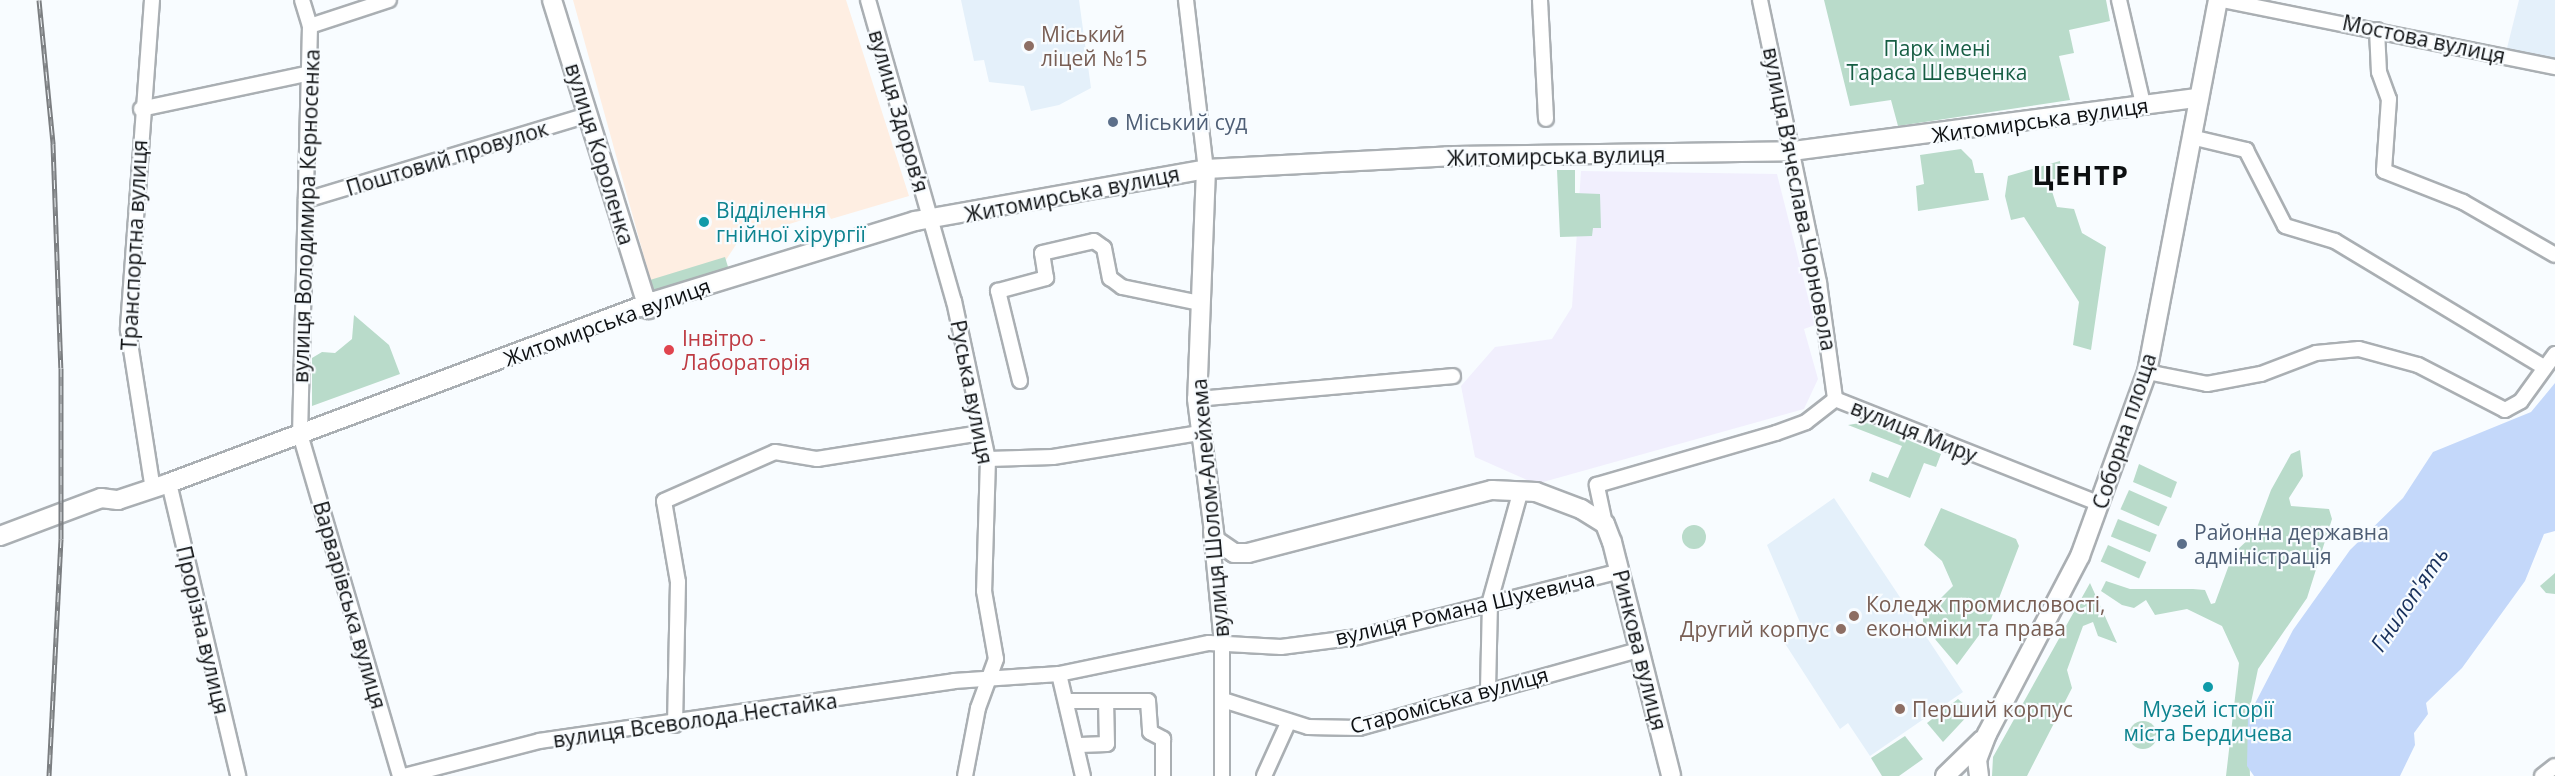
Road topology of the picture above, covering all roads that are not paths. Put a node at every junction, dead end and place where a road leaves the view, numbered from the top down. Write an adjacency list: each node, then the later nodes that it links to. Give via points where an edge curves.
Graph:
1 (152, 0): 17 (street, Транспортна вулиця)
2 (302, 0): 11 (street, вулиця Володимира Керносенка)
3 (389, 0): 11 (street)
4 (552, 0): 18 (main road, вулиця Короленка)
5 (868, 0): 24 (street, вулиця Здоровʼя)
6 (1186, 0): 22 (street)
7 (1540, 0): 19 (street)
8 (1760, 0): 21 (street, вулиця Вʼячеслава Чорновола)
9 (2119, 0): 16 (street)
10 (2220, 0): 12 (street, Мостова вулиця); 15 (main road, Соборна площа)
11 (310, 26): 14 (street, вулиця Володимира Керносенка)
12 (2377, 30): 13 (street, Мостова вулиця); 25 (street, via 2379,72 2389,99 2384,171 2463,202)
13 (2555, 67)
14 (310, 74): 17 (street); 23 (street, вулиця Володимира Керносенка)
15 (2198, 98): 16 (main road, Житомирська вулиця); 20 (main road, Соборна площа)
16 (2143, 104): 21 (main road, Житомирська вулиця)
17 (141, 109): 39 (street, Транспортна вулиця, via 128,330)
18 (588, 115): 23 (street, Поштовий провулок); 27 (main road, вулиця Короленка)
19 (1546, 119)
20 (2191, 137): 29 (street, via 2246,150 2285,226 2335,241); 30 (main road, Соборна площа)
21 (1793, 151): 22 (main road, Житомирська вулиця, via 1455,156); 34 (street, вулиця Вʼячеслава Чорновола, via 1832,349)
22 (1206, 169): 24 (main road, Житомирська вулиця); 26 (main road, вулиця Шолом-Алейхема)
23 (306, 200): 36 (street, вулиця Володимира Керносенка)
24 (928, 222): 27 (main road, Житомирська вулиця, via 915,221 823,247 656,302); 35 (street, Руська вулиця)
25 (2555, 255)
26 (1200, 303): 32 (street, via 1122,287 1110,278 1104,248 1094,241 1042,253 1047,278 998,291); 33 (main road, вулиця Шолом-Алейхема)
27 (648, 309): 36 (main road, Житомирська вулиця)
28 (2555, 354): 29 (street)
29 (2544, 367): 30 (street, via 2521,401 2505,410 2418,365 2359,349 2316,353 2261,374 2207,384)
30 (2147, 372): 41 (main road, Соборна площа)
31 (1454, 376): 33 (street)
32 (1020, 381)
33 (1197, 399): 37 (main road, вулиця Шолом-Алейхема)
34 (1835, 399): 41 (street, вулиця Миру); 42 (street, вулиця Миру, via 1806,422 1776,433 1597,485)
35 (981, 433): 38 (street, Руська вулиця); 57 (street, via 817,459 775,452 664,501 678,582)
36 (300, 434): 39 (main road, Житомирська вулиця); 62 (street, Варварівська вулиця)
37 (1200, 434): 38 (street, via 1053,457); 43 (main road, вулиця Шолом-Алейхема)
38 (988, 459): 51 (street, Руська вулиця, via 984,591 996,659)
39 (161, 486): 44 (main road, Житомирська вулиця, via 118,500 101,498); 61 (street, Прорізна вулиця)
40 (1510, 494): 42 (main road, via 1554,498); 43 (main road, via 1473,493 1248,553 1220,546); 45 (main road); 47 (street)
41 (2100, 504): 58 (main road, Соборна площа, via 2044,630)
42 (1605, 524): 45 (main road, Ринкова вулиця)
43 (1211, 529): 48 (street, вулиця Шолом-Алейхема)
44 (2, 535)
45 (1612, 542): 46 (main road, Ринкова вулиця)
46 (1621, 571): 47 (street, вулиця Романа Шухевича); 49 (main road, Ринкова вулиця)
47 (1490, 601): 48 (street, вулиця Романа Шухевича, via 1358,637 1281,647); 52 (street)
48 (1222, 643): 50 (street, вулиця Романа Шухевича); 53 (street, вулиця Шолом-Алейхема)
49 (1639, 650): 52 (street, Староміська вулиця); 68 (main road, Ринкова вулиця)
50 (1059, 674): 51 (street, вулиця Романа Шухевича); 54 (street)
51 (989, 680): 57 (street, вулиця Всеволода Нестайка); 63 (street, Руська вулиця)
52 (1488, 690): 56 (street, Староміська вулиця, via 1359,728)
53 (1223, 700): 56 (street, Староміська вулиця); 66 (street, вулиця Шолом-Алейхема)
54 (1067, 701): 55 (street); 59 (street)
55 (1106, 701): 59 (street, via 1107,744); 65 (street, via 1148,701 1150,732 1163,739)
56 (1289, 721): 67 (street)
57 (675, 725): 62 (street, вулиця Всеволода Нестайка, via 538,741)
58 (1987, 734): 69 (main road, Соборна площа); 70 (main road, Соборна площа, via 1977,760)
59 (1080, 745): 64 (street)
60 (2555, 766): 71 (street)
61 (237, 776)
62 (402, 776)
63 (965, 776)
64 (1083, 776)
65 (1163, 776)
66 (1222, 776)
67 (1264, 776)
68 (1671, 776)
69 (1945, 776)
70 (1978, 776)
71 (2542, 776)

